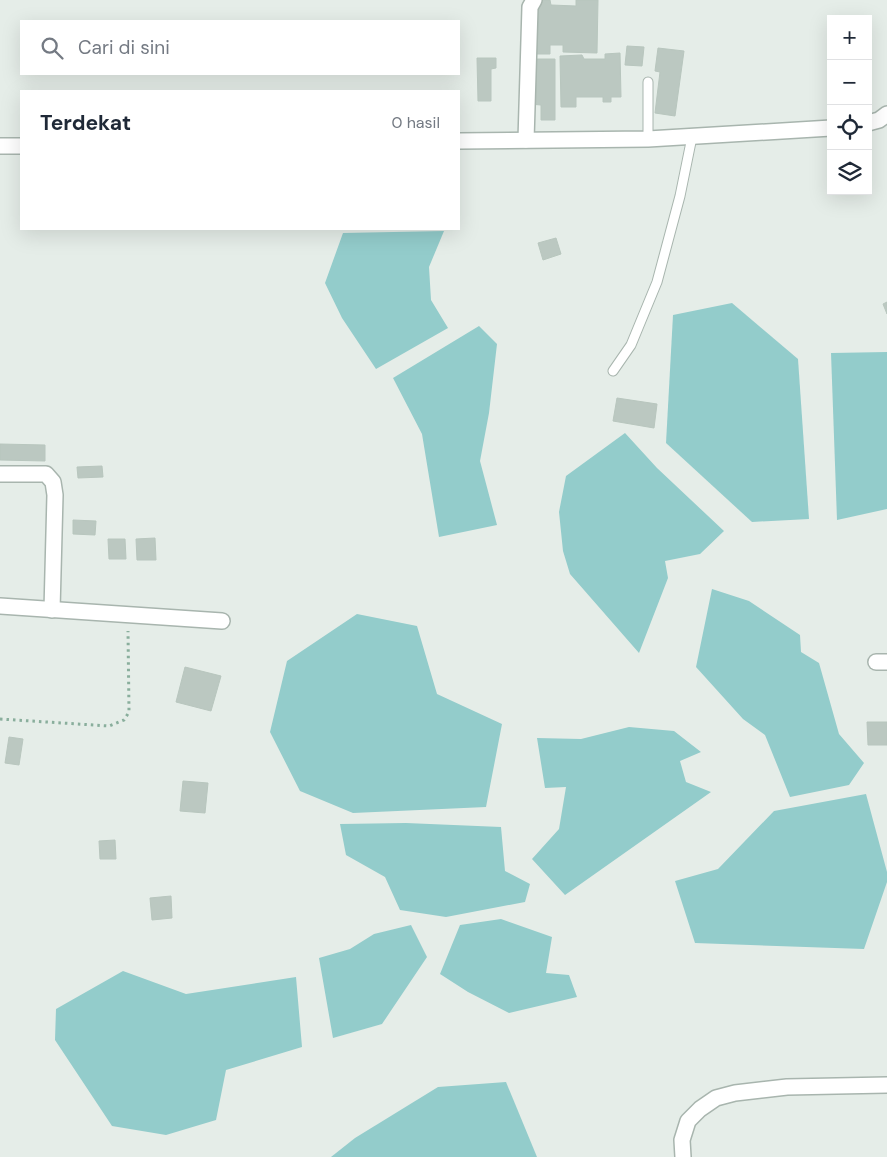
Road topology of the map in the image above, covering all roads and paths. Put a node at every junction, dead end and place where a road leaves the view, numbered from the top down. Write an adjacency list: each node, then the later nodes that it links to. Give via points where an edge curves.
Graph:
1 (534, 0): 8 (street, via 530,7)
2 (648, 82): 7 (lane)
3 (887, 114): 4 (street)
4 (872, 122)
5 (827, 128): 6 (street)
6 (692, 136): 7 (street); 12 (lane, via 657,282 631,345)
7 (648, 139): 8 (street)
8 (526, 140): 9 (street)
9 (460, 141)
10 (0, 146): 11 (street)
11 (20, 146)
12 (613, 371)
13 (0, 474): 15 (street, via 46,474 52,482 55,495)
14 (0, 606): 15 (street)
15 (52, 610): 16 (street)
16 (128, 616): 17 (street); 18 (path, via 129,712 124,720 109,726)
17 (222, 621)
18 (0, 719)
19 (887, 1085): 20 (street, via 786,1087 716,1098 688,1121 682,1140)
20 (683, 1157)

